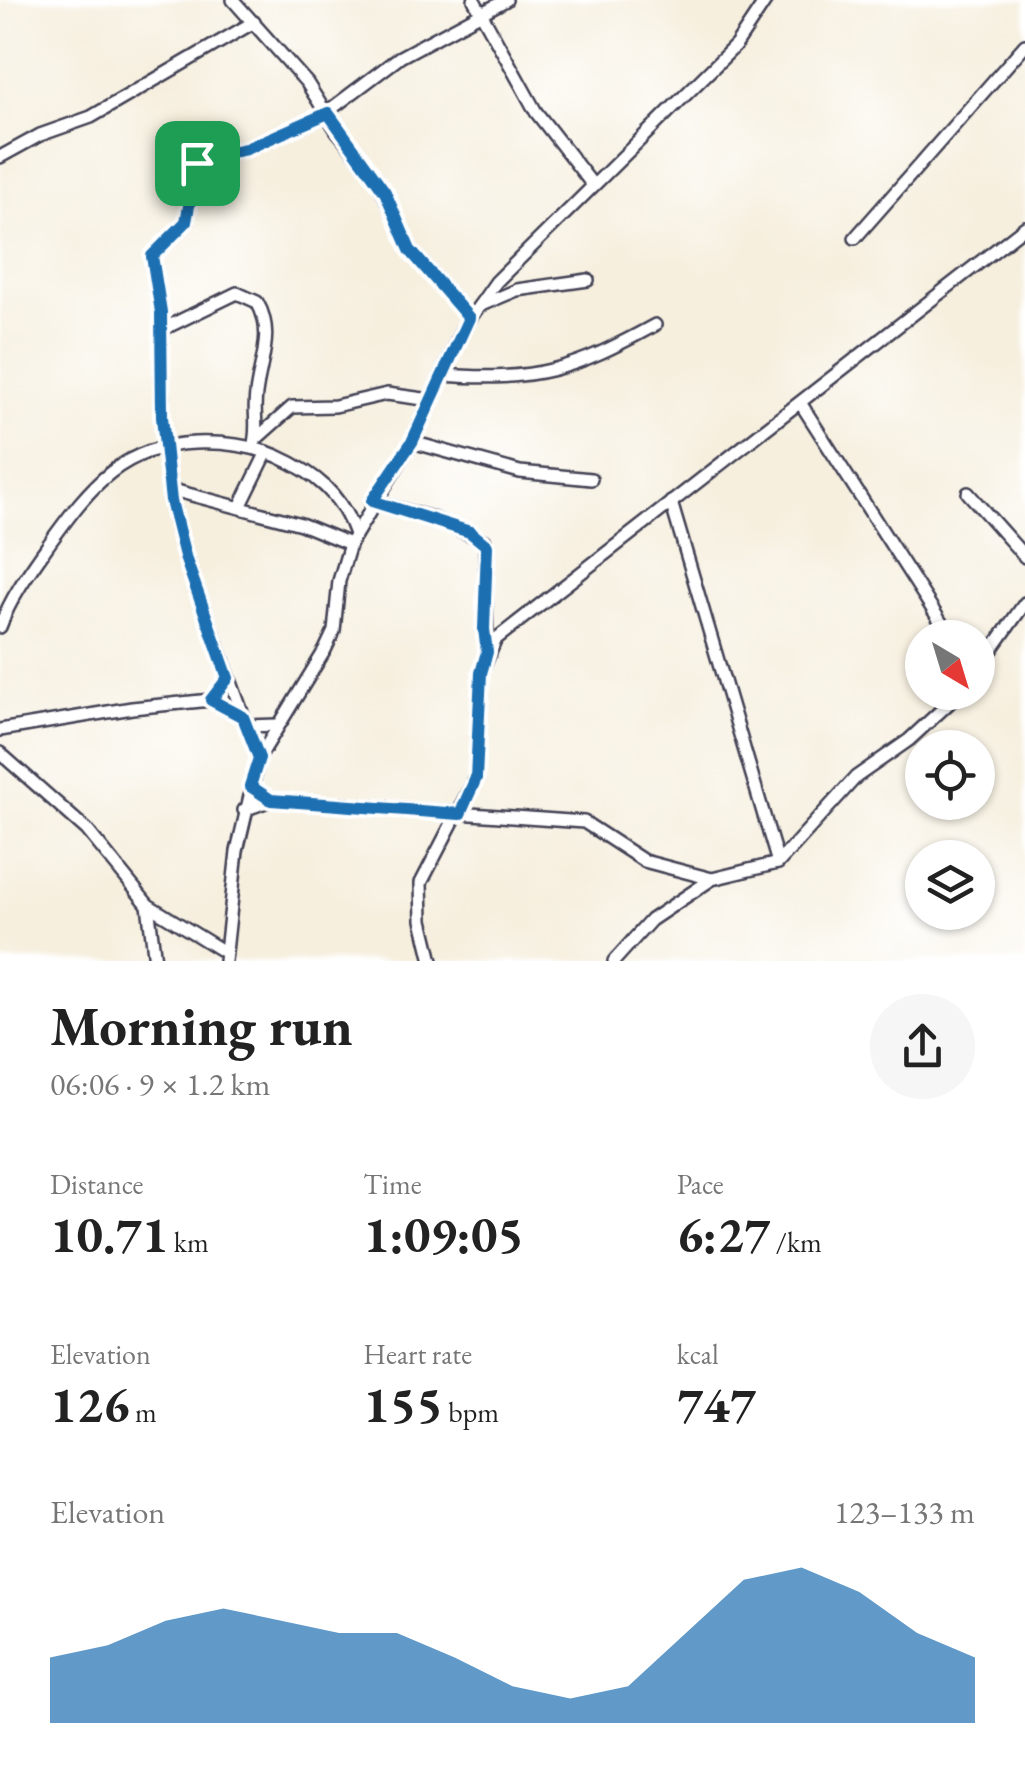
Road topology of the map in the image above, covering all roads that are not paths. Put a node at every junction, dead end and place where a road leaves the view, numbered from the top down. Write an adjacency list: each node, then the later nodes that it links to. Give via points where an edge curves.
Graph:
1 (234, 0): 6 (street)
2 (474, 0): 5 (street)
3 (506, 0): 5 (street)
4 (766, 0): 10 (street, via 736,45)
5 (480, 14): 8 (street, via 400,57); 10 (street, via 536,112)
6 (254, 22): 8 (street); 9 (street, via 90,117)
7 (1025, 44): 12 (street)
8 (328, 113): 14 (street, via 197,163 186,222 152,256); 15 (street, via 385,192 410,250)
9 (0, 158)
10 (592, 184): 15 (street)
11 (1025, 227): 21 (street)
12 (854, 238)
13 (588, 280): 15 (street, via 517,290)
14 (161, 312): 16 (street); 18 (street)
15 (472, 313): 19 (street)
16 (174, 322): 18 (street); 24 (street, via 236,294 257,302 268,330)
17 (655, 325): 19 (street, via 558,369 506,380)
18 (161, 330): 23 (street)
19 (442, 376): 20 (street)
20 (431, 400): 22 (street); 24 (street, via 387,394 292,407)
21 (801, 404): 29 (street); 36 (street)
22 (412, 442): 26 (street, via 520,472); 31 (street)
23 (164, 444): 24 (street); 27 (street); 37 (street, via 116,467 90,490 29,572)
24 (254, 444): 25 (street)
25 (267, 452): 30 (street); 32 (street, via 311,473)
26 (590, 480)
27 (169, 489): 30 (street); 40 (street)
28 (968, 493): 34 (street)
29 (670, 502): 39 (street); 52 (street)
30 (240, 507): 33 (street)
31 (369, 507): 32 (street); 33 (street); 39 (street, via 432,518 485,541)
32 (347, 511): 33 (street)
33 (353, 539): 44 (street, via 339,581 334,630)
34 (1025, 556)
35 (1025, 602): 38 (street)
36 (939, 620)
37 (0, 626)
38 (995, 645)
39 (487, 652): 51 (street, via 476,778)
40 (228, 678): 41 (street); 43 (street)
41 (211, 700): 43 (street); 45 (street)
42 (942, 710): 52 (street, via 856,777)
43 (245, 722): 44 (street); 47 (street)
44 (278, 725): 47 (street)
45 (0, 730)
46 (0, 752): 54 (street, via 76,818)
47 (259, 758): 48 (street)
48 (250, 786): 49 (street); 50 (street)
49 (271, 800): 50 (street); 51 (street)
50 (244, 810): 55 (street)
51 (460, 814): 53 (street, via 584,822 644,861); 57 (street, via 421,883)
52 (778, 863): 53 (street)
53 (712, 879): 58 (street, via 652,920)
54 (148, 905): 55 (street); 56 (street)
55 (226, 957)
56 (156, 961)
57 (432, 961)
58 (614, 961)

